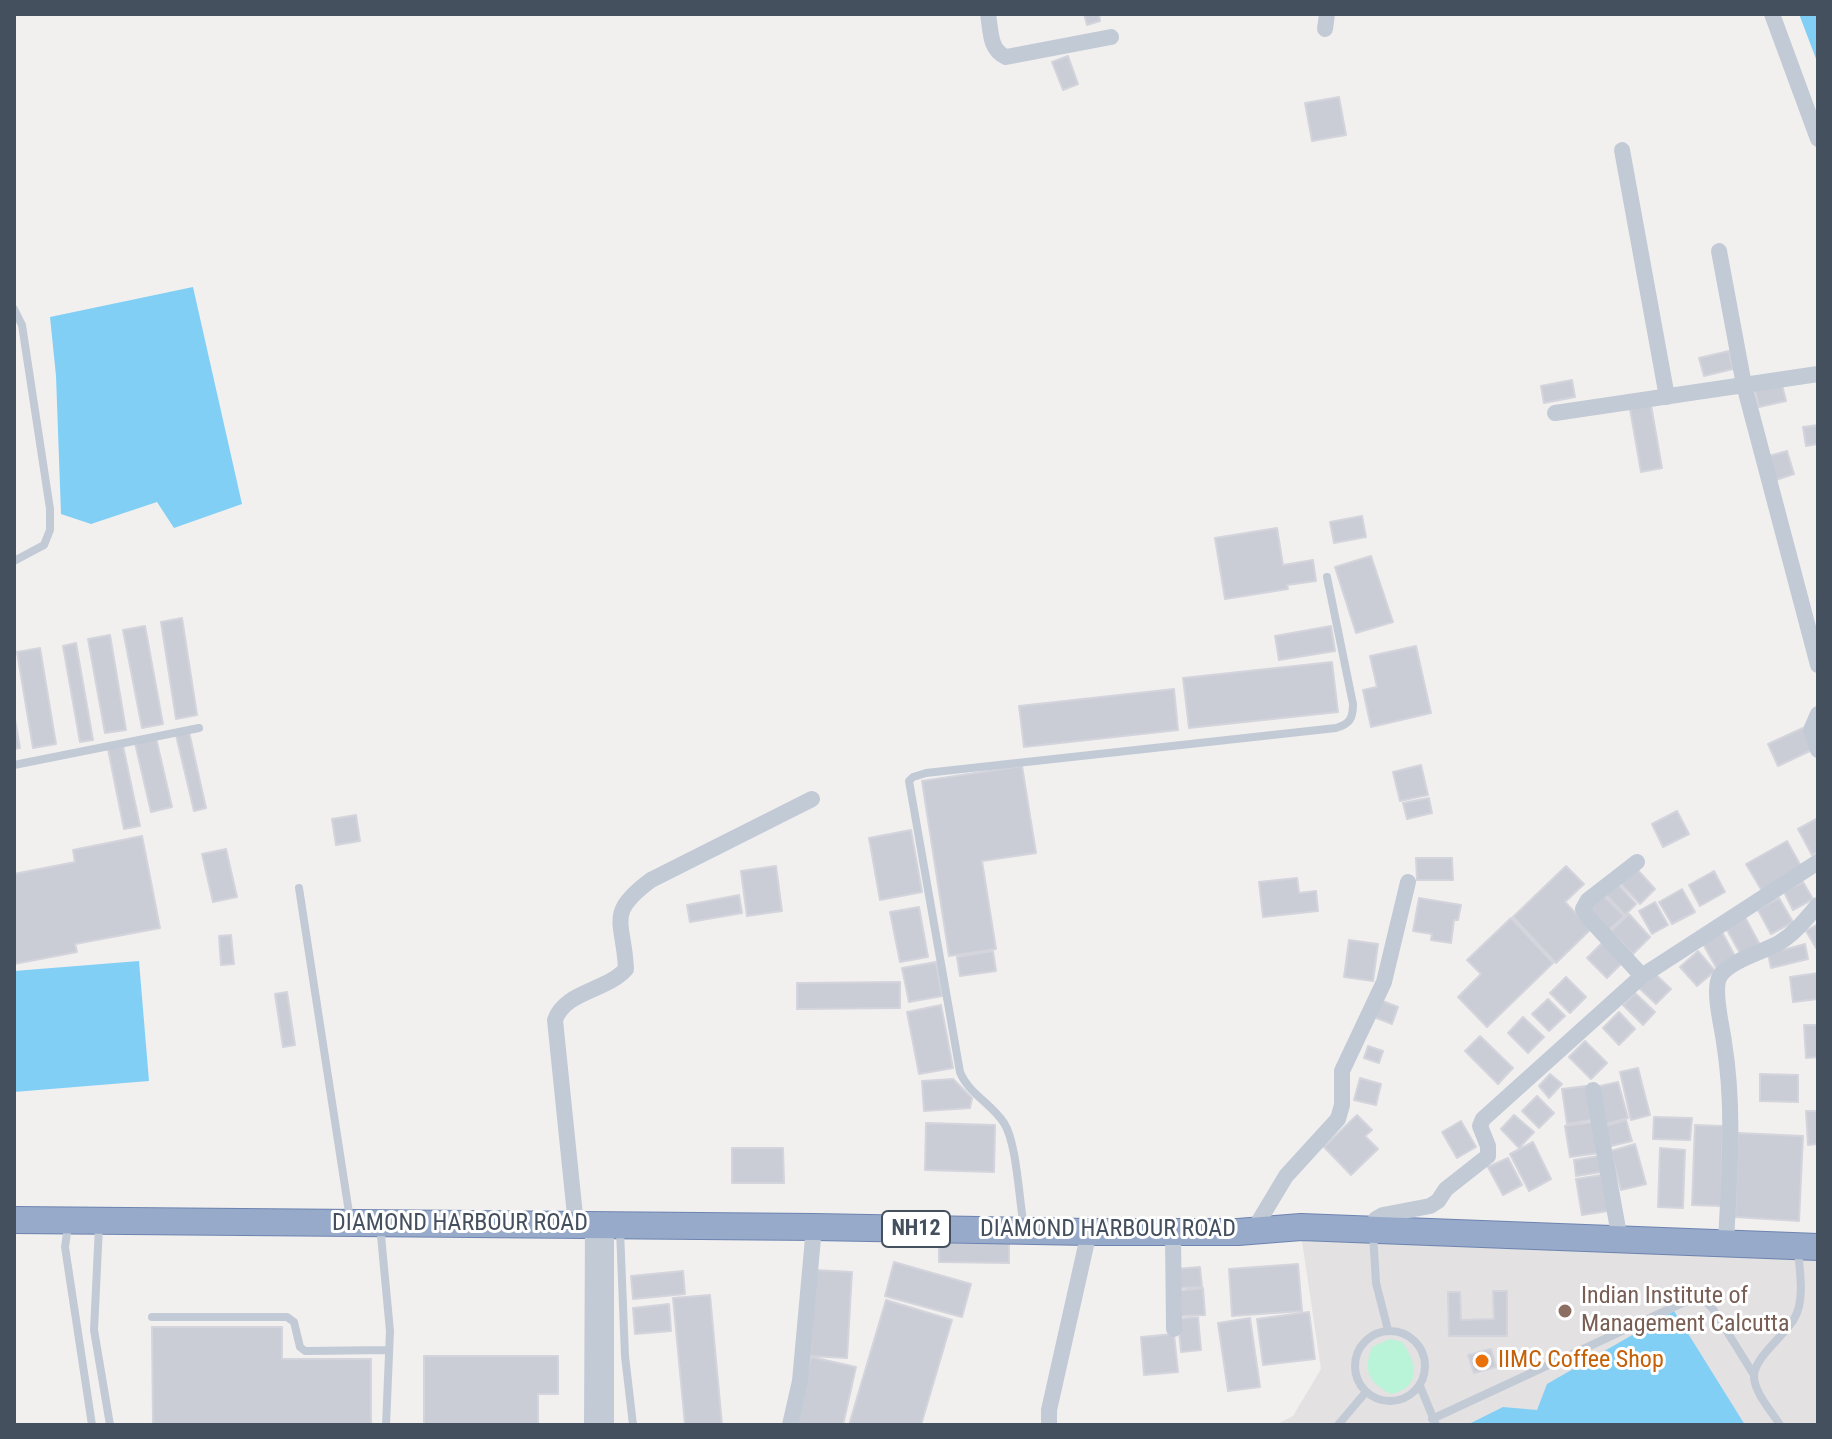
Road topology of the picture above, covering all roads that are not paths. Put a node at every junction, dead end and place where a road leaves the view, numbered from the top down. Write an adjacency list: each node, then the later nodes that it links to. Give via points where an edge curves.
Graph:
1 (988, 14): 3 (street, via 993,46 1006,57)
2 (1772, 14): 4 (street)
3 (1111, 37)
4 (1818, 139)
5 (1622, 150): 10 (street)
6 (1719, 251): 9 (street)
7 (14, 309): 12 (lane, via 22,325 50,530 44,545)
8 (1818, 374): 9 (street)
9 (1744, 385): 10 (street); 14 (street)
10 (1667, 397): 11 (street)
11 (1555, 413)
12 (14, 561)
13 (1327, 577): 35 (lane, via 1353,704 1347,724 926,773 909,781 960,1072 1010,1135)
14 (1818, 665)
15 (1818, 714): 17 (street, via 1811,730)
16 (199, 728): 18 (lane)
17 (1818, 750)
18 (14, 765)
19 (812, 799): 32 (street, via 638,889 623,905 619,922 626,969 616,980 559,1009 555,1020)
20 (1637, 862): 25 (street, via 1583,909)
21 (1818, 862): 25 (street)
22 (1408, 882): 36 (street, via 1384,982 1342,1071 1338,1119 1286,1176)
23 (299, 888): 30 (lane)
24 (1818, 905): 40 (street, via 1780,942 1719,976 1716,989 1732,1124)
25 (1642, 976): 34 (street, via 1483,1119 1488,1156 1481,1164 1430,1206 1383,1215)
26 (1593, 1090): 39 (street)
27 (14, 1220): 28 (highway, DIAMOND HARBOUR ROAD / NH12)
28 (68, 1221): 29 (highway, DIAMOND HARBOUR ROAD / NH12); 50 (lane, via 65,1247)
29 (100, 1221): 30 (highway, DIAMOND HARBOUR ROAD / NH12); 51 (lane, via 94,1330)
30 (351, 1224): 31 (highway, DIAMOND HARBOUR ROAD / NH12)
31 (380, 1225): 32 (highway, DIAMOND HARBOUR ROAD / NH12); 45 (lane)
32 (599, 1225): 33 (highway, DIAMOND HARBOUR ROAD / NH12); 53 (street); 54 (street); 55 (lane, via 624,1344)
33 (814, 1227): 35 (highway, DIAMOND HARBOUR ROAD / NH12); 56 (street, via 800,1381)
34 (1372, 1228): 36 (highway, DIAMOND HARBOUR ROAD / NH12); 39 (highway, DIAMOND HARBOUR ROAD / NH12); 44 (lane, via 1376,1283)
35 (1025, 1231): 37 (highway, DIAMOND HARBOUR ROAD / NH12)
36 (1253, 1231): 38 (highway, DIAMOND HARBOUR ROAD / NH12)
37 (1089, 1232): 38 (highway, DIAMOND HARBOUR ROAD / NH12); 57 (street)
38 (1173, 1233): 43 (street)
39 (1620, 1240): 40 (highway, DIAMOND HARBOUR ROAD / NH12)
40 (1726, 1244): 41 (highway, DIAMOND HARBOUR ROAD / NH12)
41 (1808, 1247): 46 (lane, via 1796,1317)
42 (152, 1317): 45 (lane, via 287,1317 305,1351)
43 (1174, 1329)
44 (1388, 1330): 47 (lane, via 1420,1347 1425,1367); 48 (lane, via 1369,1338 1356,1356 1357,1379)
45 (389, 1350): 52 (lane)
46 (1754, 1375): 49 (lane, via 1713,1309 1703,1299 1691,1299); 59 (lane)
47 (1420, 1386): 48 (lane, via 1395,1401); 49 (lane)
48 (1365, 1393): 58 (lane)
49 (1434, 1422)
50 (92, 1425)
51 (110, 1425)
52 (386, 1425)
53 (592, 1425)
54 (606, 1425)
55 (633, 1425)
56 (790, 1425)
57 (1049, 1425)
58 (1338, 1425)
59 (1780, 1425)

